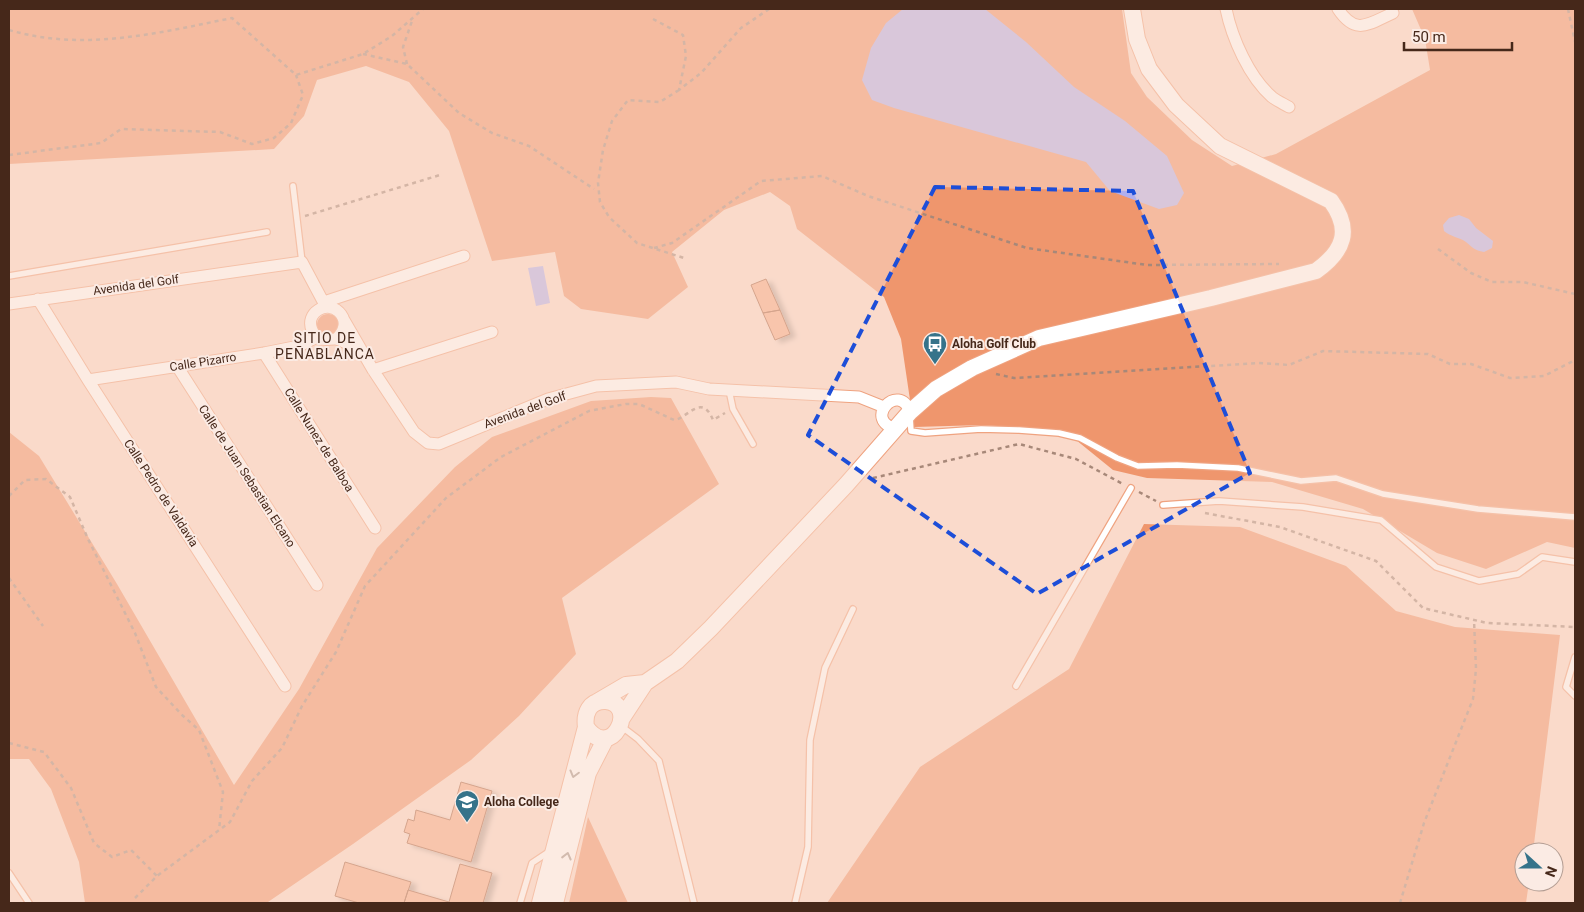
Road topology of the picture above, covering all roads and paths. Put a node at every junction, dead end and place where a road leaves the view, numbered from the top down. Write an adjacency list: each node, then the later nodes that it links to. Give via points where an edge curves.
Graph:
1 (423, 9): 8 (path)
2 (769, 9): 15 (path, via 741,28 701,73)
3 (1132, 9): 42 (street, via 1137,39 1149,69 1176,105 1220,146 1331,200 1338,210 1343,232 1340,248 1316,271 1039,338)
4 (1226, 9): 16 (street, via 1240,51 1254,76 1273,98)
5 (1338, 9): 7 (street, via 1348,22 1358,26)
6 (1568, 9): 11 (path)
7 (1393, 13)
8 (414, 17): 12 (path); 13 (path, via 403,47)
9 (653, 20): 15 (path, via 683,35 686,56)
10 (9, 30): 14 (path, via 65,40 127,38 232,18)
11 (1575, 42)
12 (364, 54): 13 (path); 14 (path)
13 (407, 64): 20 (path, via 459,113 492,133 529,146)
14 (296, 75): 17 (path, via 303,95 291,123 267,140 252,144 220,132 121,129 101,142)
15 (679, 90): 23 (path, via 660,102 628,100 612,121 603,150 598,183 600,202 609,217 638,242)
16 (1289, 107)
17 (9, 155)
18 (440, 175): 21 (path)
19 (293, 186): 21 (lane)
20 (594, 189)
21 (296, 218): 27 (lane)
22 (267, 232): 29 (lane)
23 (654, 248): 26 (path); 28 (path, via 672,244 761,181 822,176 868,196 1026,248 1147,265)
24 (1438, 249): 30 (path, via 1471,273 1492,282 1523,282)
25 (464, 256): 33 (street)
26 (684, 258)
27 (302, 262): 31 (street, Avenida del Golf); 33 (street, Avenida del Golf)
28 (1280, 264)
29 (9, 276)
30 (1575, 294)
31 (38, 299): 32 (street, Avenida del Golf); 44 (street, Calle Pedro de Valdavia)
32 (9, 304)
33 (325, 304): 34 (street, Avenida del Golf, via 338,310); 36 (street, via 312,319)
34 (344, 320): 37 (street, via 343,331); 39 (street, Avenida del Golf)
35 (492, 332): 43 (street)
36 (317, 337): 37 (street); 38 (street, Calle Pizarro, via 299,346)
37 (336, 339): 39 (street)
38 (264, 353): 41 (street, Calle Pizarro); 57 (street, Calle Nunez de Balboa)
39 (364, 353): 43 (street, Avenida del Golf)
40 (1575, 360): 42 (path, via 1544,376 1510,378 1471,364 1450,364 1428,354 1323,351 1289,365 1258,363 1014,378)
41 (177, 366): 44 (street, Calle Pizarro); 60 (street, Calle de Juan Sebastian Elcano)
42 (972, 368): 48 (street, via 936,389)
43 (373, 370): 45 (street, Avenida del Golf, via 414,432 428,443 438,444 548,399 596,386 676,382)
44 (88, 380): 67 (street, Calle Pedro de Valdavia)
45 (729, 390): 46 (street, Avenida del Golf, via 859,397); 47 (lane)
46 (884, 407): 48 (street, via 888,402 899,400); 49 (street, via 881,414 884,422)
47 (733, 409): 50 (lane); 75 (path, via 713,420 708,411 698,408 674,420 639,404 589,411 501,458 446,498 365,586 336,652 302,706 282,748 252,781 230,822)
48 (910, 412): 49 (street); 56 (lane, via 911,432 915,433 981,429 1059,433 1080,438 1138,466 1238,468 1301,481 1336,478 1383,494 1478,508)
49 (897, 429): 51 (street)
50 (753, 444)
51 (846, 484): 52 (path, via 1019,444 1076,458); 66 (street, via 711,628 677,661)
52 (1131, 488): 54 (path); 68 (lane)
53 (9, 496): 75 (path, via 24,480 46,479 70,497 135,633 156,687 199,730 223,792)
54 (1163, 505): 58 (lane, via 1219,501 1303,507 1381,520 1436,567 1479,580 1518,574 1542,557)
55 (1202, 512): 62 (path, via 1280,527 1376,561 1423,608)
56 (1575, 517)
57 (375, 528)
58 (1575, 562)
59 (9, 578): 63 (path)
60 (317, 585)
61 (853, 609): 85 (lane, via 825,668 810,740 808,847)
62 (1474, 620): 64 (path); 86 (path, via 1476,669 1473,699 1424,823)
63 (43, 626)
64 (1575, 627)
65 (1575, 657): 69 (lane, via 1566,687)
66 (645, 683): 70 (street, via 626,685); 71 (street)
67 (285, 686)
68 (1016, 686)
69 (1575, 696)
70 (597, 702): 71 (street, via 614,704 620,710); 72 (street, via 587,712)
71 (621, 722): 73 (street, via 615,734); 84 (lane, via 659,761)
72 (586, 727): 73 (street, via 598,738); 76 (street, one-way to 76)
73 (606, 738): 83 (street, one-way to 73, via 588,773)
74 (9, 744): 78 (path, via 44,752 71,788 94,843 112,857 131,850)
75 (219, 830): 78 (path)
76 (554, 849): 81 (lane, via 532,863); 82 (street)
77 (9, 873): 80 (lane)
78 (157, 876): 79 (path)
79 (135, 898)
80 (28, 903)
81 (520, 903)
82 (540, 903)
83 (555, 903)
84 (694, 903)
85 (795, 903)
86 (1400, 903)

